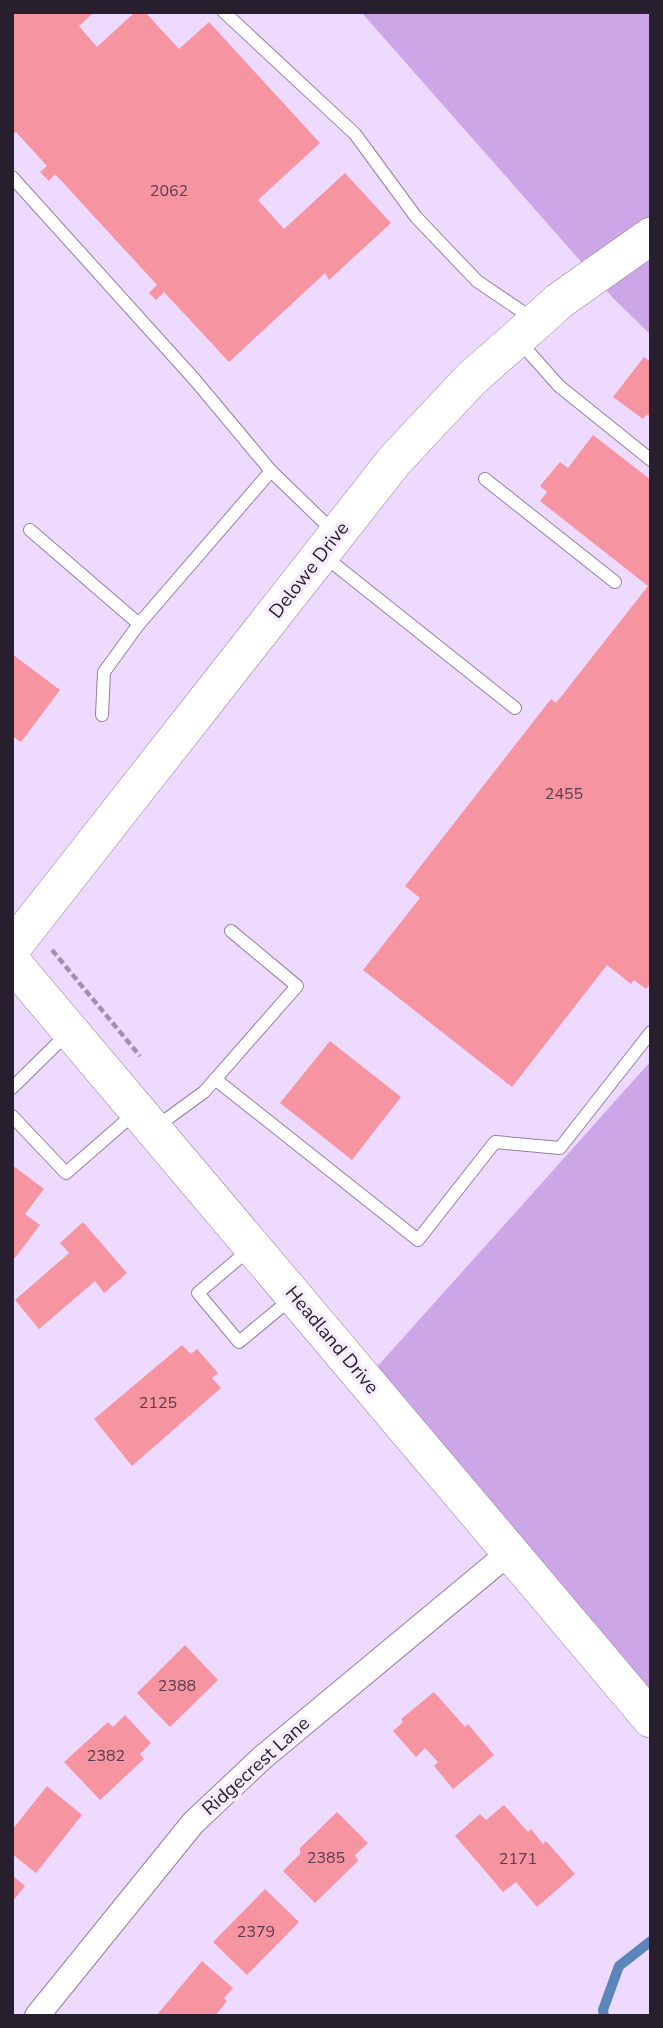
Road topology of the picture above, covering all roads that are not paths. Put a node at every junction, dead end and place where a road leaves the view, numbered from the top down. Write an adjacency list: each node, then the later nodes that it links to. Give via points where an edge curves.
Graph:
1 (224, 12): 4 (lane, via 355,134 416,217)
2 (12, 177): 6 (lane)
3 (651, 236): 4 (main road, Delowe Drive)
4 (527, 329): 5 (lane, via 559,386); 9 (main road, Delowe Drive, via 472,378 395,460)
5 (651, 460)
6 (271, 471): 9 (lane); 11 (lane)
7 (485, 479): 10 (lane)
8 (30, 530): 11 (lane)
9 (329, 544): 12 (lane); 15 (main road, Delowe Drive)
10 (615, 582)
11 (139, 624): 13 (lane, via 104,672)
12 (515, 708)
13 (102, 715)
14 (231, 931): 19 (lane, via 297,986)
15 (12, 948)
16 (12, 962): 17 (main road, Headland Drive)
17 (71, 1031): 20 (lane); 22 (main road, Headland Drive)
18 (651, 1031): 19 (lane, via 560,1148 495,1142 418,1240)
19 (215, 1079): 22 (lane, via 204,1092)
20 (12, 1088)
21 (12, 1116): 22 (lane, via 66,1173)
22 (145, 1120): 23 (main road, Headland Drive)
23 (253, 1247): 24 (main road, Headland Drive); 24 (lane, via 198,1293 239,1342)
24 (295, 1296): 25 (main road, Headland Drive)
25 (510, 1552): 26 (main road, Headland Drive); 27 (street, Ridgecrest Lane, via 262,1758 193,1823)
26 (651, 1719)
27 (37, 2016)

